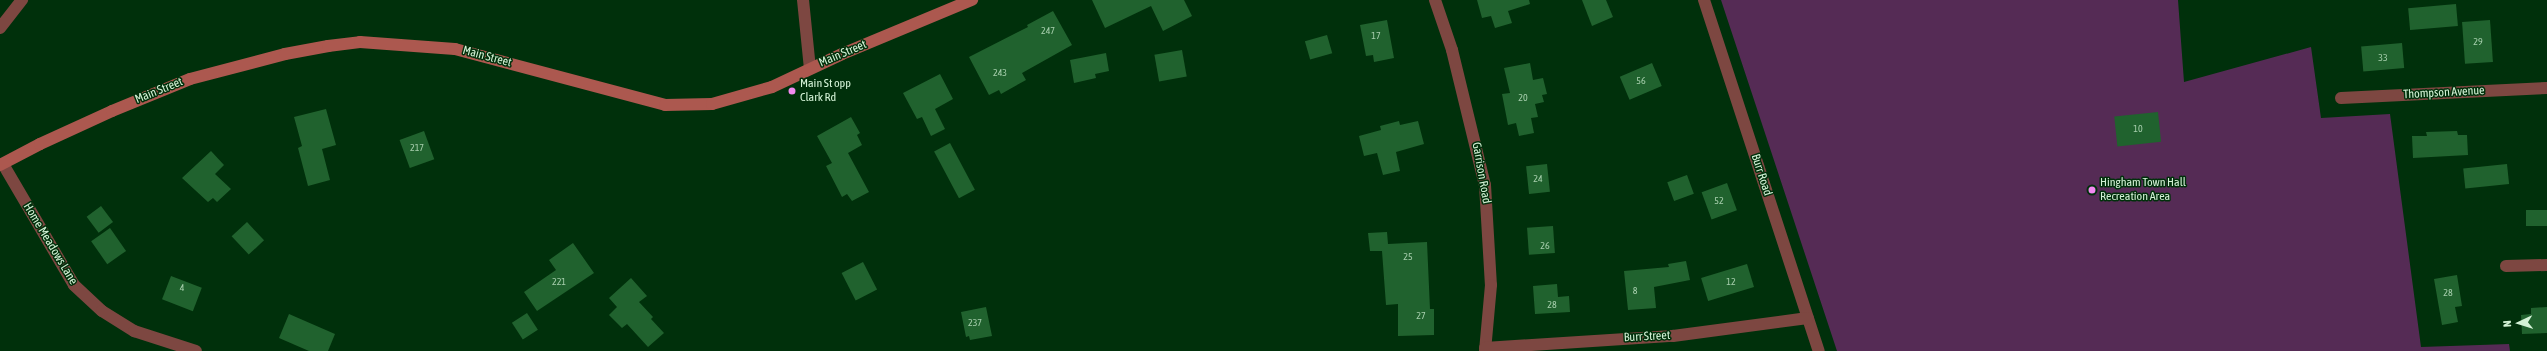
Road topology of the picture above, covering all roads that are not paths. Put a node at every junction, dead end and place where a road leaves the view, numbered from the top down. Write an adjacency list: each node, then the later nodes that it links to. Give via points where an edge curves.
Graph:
1 (22, 0): 6 (street)
2 (803, 0): 7 (street)
3 (972, 0): 7 (main road, Main Street)
4 (1435, 0): 14 (street, Garrison Road, via 1452,50 1485,185 1490,285)
5 (1704, 0): 13 (street, Burr Road)
6 (0, 28)
7 (810, 69): 10 (main road, Main Street, via 772,87 712,104 664,105 455,49 360,42 285,54 190,79 112,111)
8 (2547, 88): 9 (street, Thompson Avenue)
9 (2341, 98)
10 (1, 165): 15 (street, Home Meadows Lane, via 74,285 102,311 134,331)
11 (2547, 265): 12 (street)
12 (2506, 266)
13 (1808, 318): 14 (street, Burr Street, via 1673,336); 16 (street, Burr Road)
14 (1485, 350)
15 (196, 351)
16 (1819, 351)

